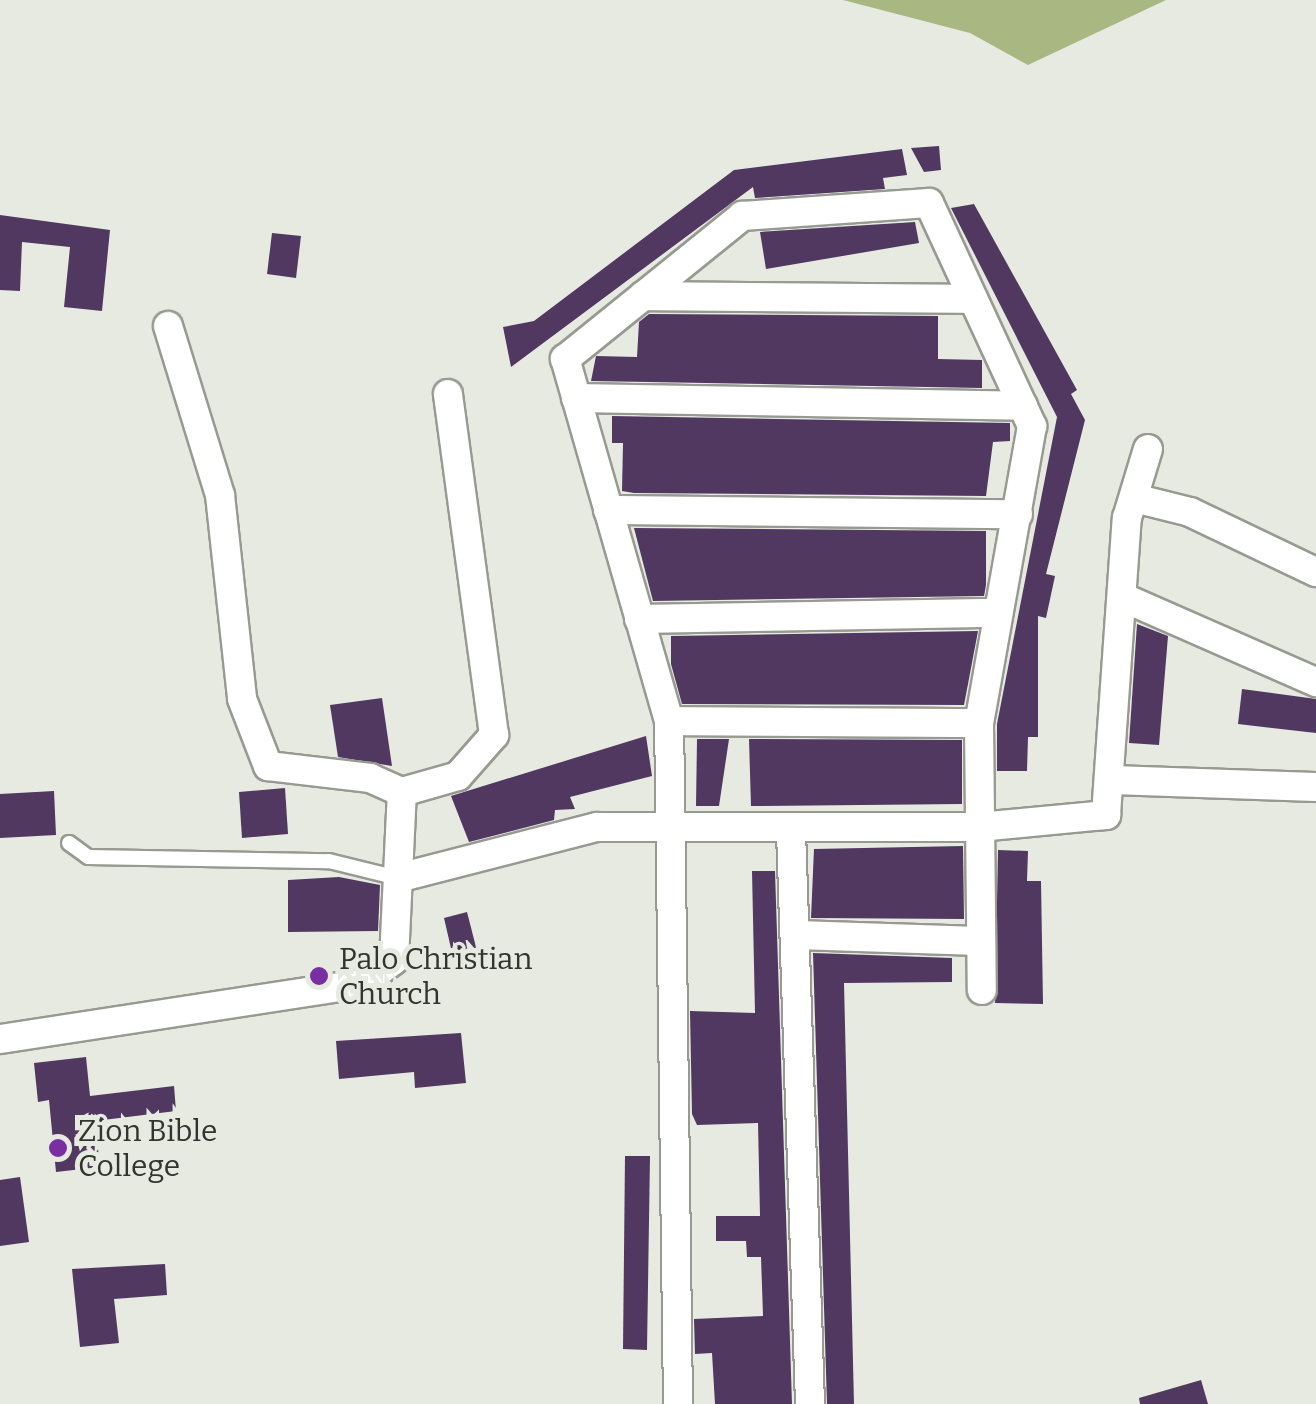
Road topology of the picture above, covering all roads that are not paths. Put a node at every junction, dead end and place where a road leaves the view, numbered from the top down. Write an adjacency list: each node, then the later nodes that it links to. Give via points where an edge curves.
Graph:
1 (642, 296): 2 (street); 2 (street, via 742,216 929,204); 5 (street, via 565,359)
2 (973, 299): 6 (street)
3 (168, 326): 20 (street, via 196,395 220,495 248,728 268,766 370,778)
4 (448, 394): 20 (street, via 494,735 458,776)
5 (576, 398): 6 (street); 9 (street)
6 (1022, 406): 10 (street, via 1032,426)
7 (1148, 449): 8 (street)
8 (1134, 498): 11 (street, via 1190,512); 12 (street)
9 (608, 510): 10 (street); 14 (street)
10 (1018, 514): 13 (street)
11 (1316, 572)
12 (1122, 597): 15 (street); 18 (street)
13 (998, 612): 14 (street); 17 (street)
14 (639, 619): 16 (street)
15 (1316, 682)
16 (669, 721): 17 (street); 22 (street)
17 (978, 722): 21 (street)
18 (1112, 780): 19 (street); 21 (street, via 1106,815)
19 (1316, 788)
20 (402, 792): 25 (street)
21 (979, 827): 23 (street); 27 (street)
22 (676, 830): 23 (street); 25 (street, via 597,828); 30 (street)
23 (790, 831): 26 (street)
24 (69, 844): 25 (lane, via 88,857 329,860)
25 (398, 878): 29 (street, via 394,960 361,984)
26 (796, 936): 27 (street); 31 (street)
27 (980, 941): 28 (street)
28 (982, 990)
29 (0, 1038)
30 (678, 1404)
31 (810, 1404)

